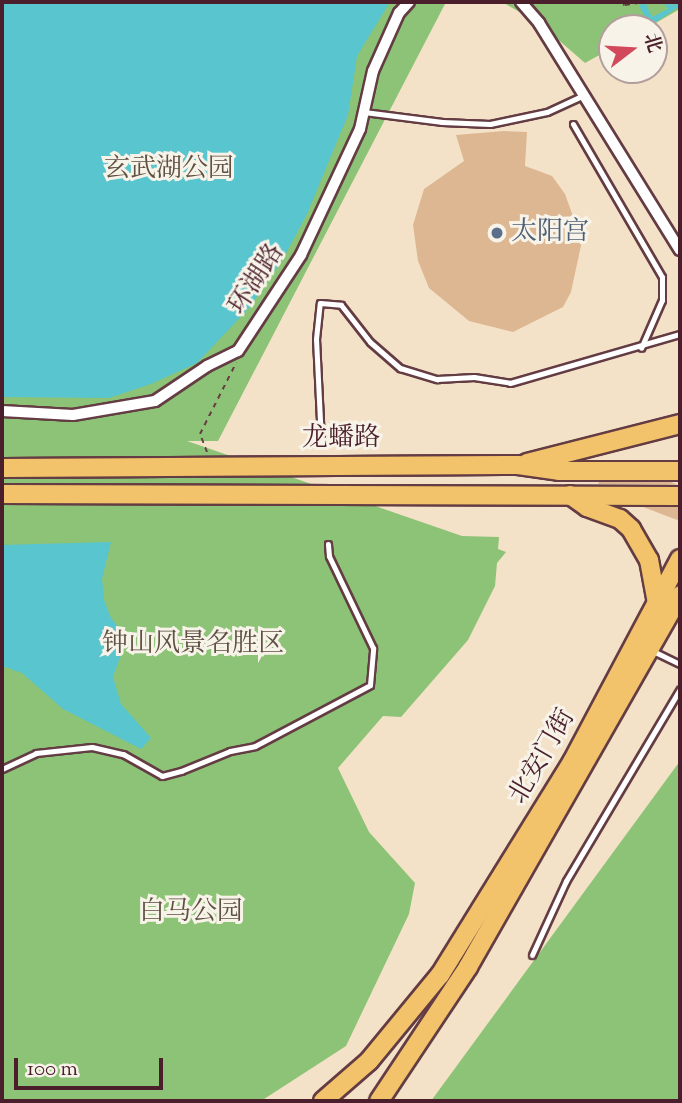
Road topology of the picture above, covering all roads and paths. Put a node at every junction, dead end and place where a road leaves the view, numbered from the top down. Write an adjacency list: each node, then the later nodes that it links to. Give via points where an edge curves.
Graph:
1 (409, 2): 6 (street, 环湖路, via 399,13 373,71)
2 (521, 2): 5 (street, via 540,23)
3 (613, 2): 4 (path)
4 (643, 2)
5 (584, 95): 6 (lane, via 547,113 490,124); 8 (street)
6 (364, 112): 11 (street, 环湖路, via 301,256)
7 (573, 124): 10 (lane, via 662,276 662,300)
8 (680, 250)
9 (680, 334): 10 (lane)
10 (641, 348): 14 (lane, via 582,360 510,383 474,377 437,379 400,368 370,342 341,305 320,303 316,339)
11 (238, 351): 12 (street, 环湖路, via 155,401 73,415); 16 (path, via 237,363 200,434)
12 (2, 411)
13 (680, 425): 15 (main road)
14 (321, 440)
15 (518, 465): 16 (main road, 龙蟠路); 18 (main road, 龙蟠路, via 559,471)
16 (212, 466): 17 (main road, 龙蟠路)
17 (2, 468)
18 (680, 471)
19 (2, 494): 20 (main road)
20 (570, 495): 21 (main road); 25 (main road, via 631,529 649,560)
21 (680, 496)
22 (328, 544): 29 (lane, via 329,556 373,648 370,685 255,746 162,776 123,754 92,747 36,754)
23 (680, 559): 25 (main road, 北安门街)
24 (680, 594): 26 (main road)
25 (657, 603): 31 (main road, 北安门街, via 572,762 440,975 369,1061)
26 (649, 649): 27 (lane); 32 (main road, via 468,967)
27 (680, 664)
28 (680, 689): 30 (lane, via 566,881)
29 (2, 769)
30 (532, 955)
31 (323, 1101)
32 (379, 1101)

